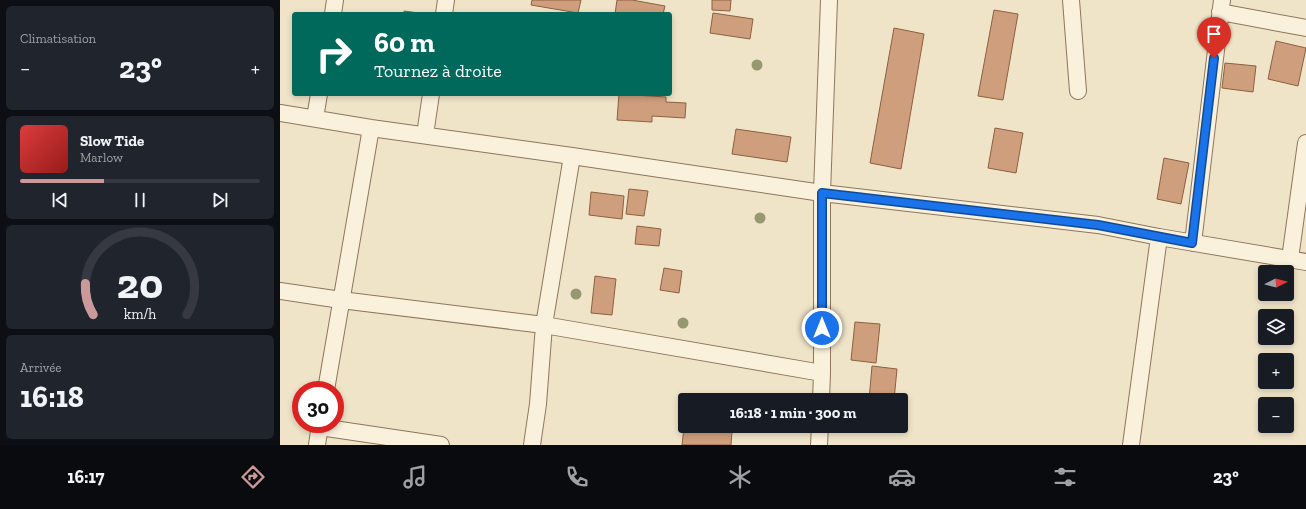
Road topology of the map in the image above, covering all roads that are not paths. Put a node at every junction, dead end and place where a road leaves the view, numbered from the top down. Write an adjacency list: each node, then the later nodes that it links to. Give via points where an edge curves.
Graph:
1 (335, 0): 6 (street)
2 (446, 0): 7 (street)
3 (829, 0): 18 (street)
4 (1071, 0): 9 (street)
5 (1221, 6): 8 (street); 20 (street)
6 (333, 12)
7 (444, 12)
8 (1306, 28)
9 (1078, 91)
10 (320, 96): 13 (street)
11 (431, 96): 15 (street)
12 (280, 113): 13 (street)
13 (315, 118): 14 (street)
14 (371, 128): 15 (street); 23 (street)
15 (425, 135): 17 (street)
16 (1306, 144): 21 (street)
17 (572, 156): 18 (street); 24 (street)
18 (822, 193): 19 (street, via 1098,225); 25 (street)
19 (1159, 237): 20 (street); 35 (street)
20 (1192, 243): 21 (street)
21 (1298, 260)
22 (280, 291): 23 (street)
23 (341, 300): 24 (street); 26 (street)
24 (544, 325): 25 (street); 33 (street)
25 (822, 374): 27 (street)
26 (328, 381)
27 (821, 393)
28 (344, 430): 32 (street)
29 (319, 433): 31 (street)
30 (820, 433): 34 (street)
31 (317, 445)
32 (441, 445)
33 (532, 445)
34 (819, 445)
35 (1131, 445)

